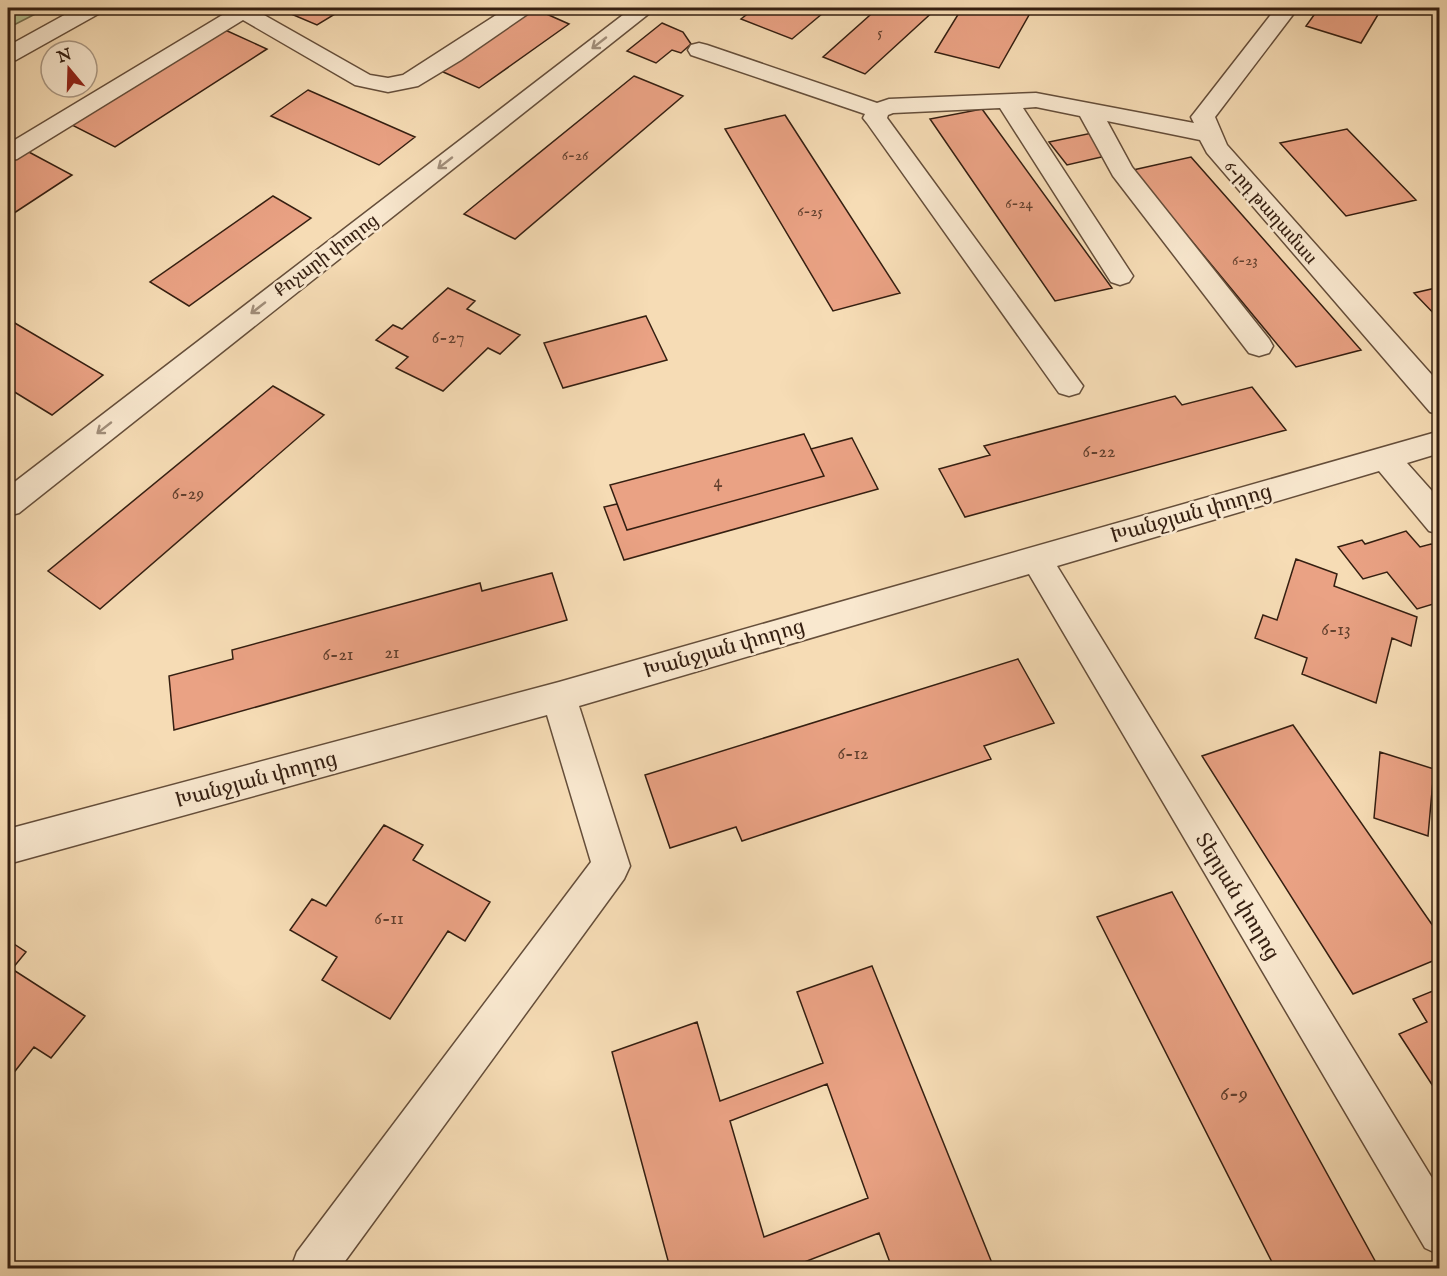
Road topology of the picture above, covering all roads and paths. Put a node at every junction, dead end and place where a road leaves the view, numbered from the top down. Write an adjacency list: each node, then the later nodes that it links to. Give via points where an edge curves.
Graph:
1 (93, 8): 7 (street)
2 (521, 8): 5 (street, via 410,81 388,85 363,80)
3 (645, 8): 19 (street, Քոչարի փողոց, one-way to 19)
4 (1287, 8): 11 (street, via 1203,117)
5 (245, 9): 12 (street)
6 (699, 50): 10 (street)
7 (8, 55)
8 (1007, 101): 9 (street, via 1036,100); 10 (street, via 890,106); 13 (street)
9 (1089, 110): 11 (street); 14 (street, via 1122,170)
10 (878, 111): 15 (street, via 875,118)
11 (1210, 134): 16 (street, 6-րդ թաղամաս, via 1216,148)
12 (8, 154)
13 (1120, 276)
14 (1259, 346)
15 (1069, 386)
16 (1440, 404)
17 (1440, 442): 18 (street, Խանջյան փողոց)
18 (1385, 457): 20 (street); 21 (street, Խանջյան փողոց)
19 (8, 504)
20 (1440, 522)
21 (1036, 558): 22 (street, Խանջյան փողոց); 24 (street, Տերյան փողոց)
22 (559, 697): 23 (street, Խանջյան փողոց); 25 (street, via 611,866)
23 (8, 848)
24 (1440, 1233)
25 (313, 1269)

